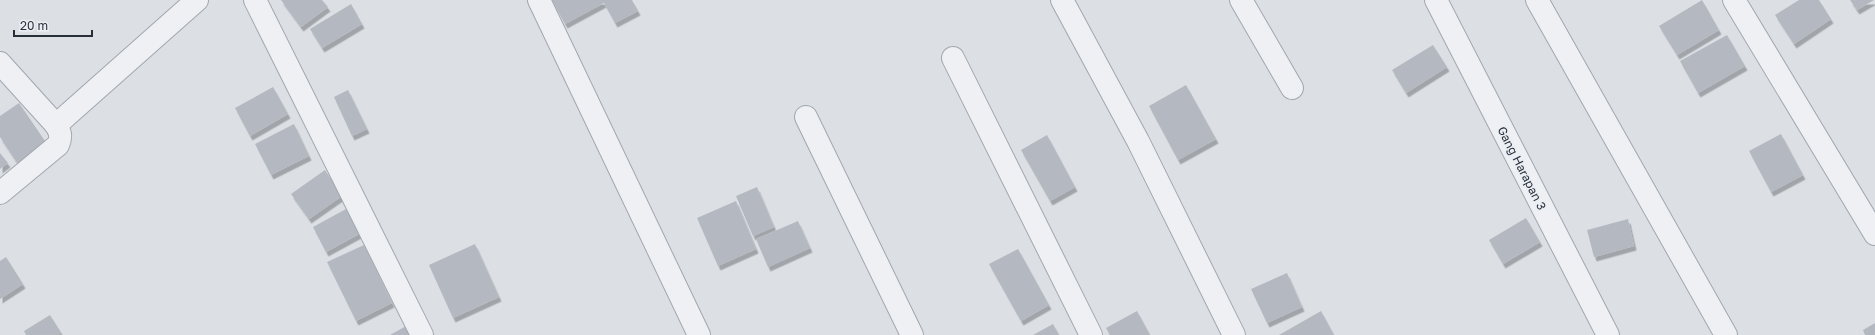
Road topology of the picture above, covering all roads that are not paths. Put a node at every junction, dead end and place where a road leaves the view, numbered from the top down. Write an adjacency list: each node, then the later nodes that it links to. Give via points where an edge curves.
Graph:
1 (197, 0): 13 (street)
2 (255, 0): 16 (street)
3 (539, 0): 17 (street)
4 (1062, 0): 20 (street, via 1138,141)
5 (1241, 0): 11 (street)
6 (1436, 0): 21 (street, Gang Harapan 3)
7 (1537, 0): 22 (street)
8 (1734, 0): 15 (street)
9 (953, 58): 19 (street)
10 (2, 70): 13 (street)
11 (1292, 88)
12 (806, 117): 18 (street)
13 (56, 125): 14 (street, via 61,138 58,145)
14 (0, 193)
15 (1875, 234)
16 (422, 335)
17 (699, 335)
18 (912, 335)
19 (1091, 335)
20 (1234, 335)
21 (1608, 335)
22 (1726, 335)

